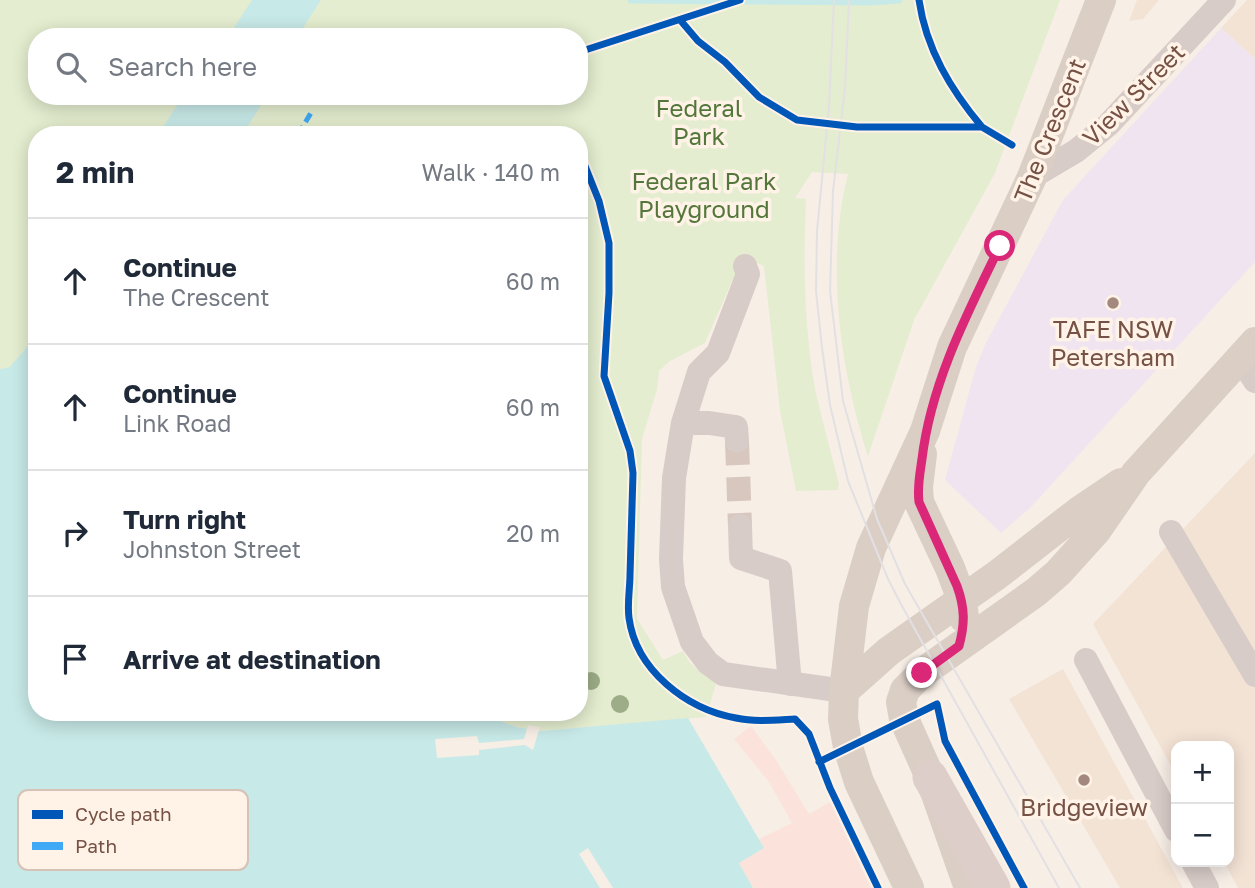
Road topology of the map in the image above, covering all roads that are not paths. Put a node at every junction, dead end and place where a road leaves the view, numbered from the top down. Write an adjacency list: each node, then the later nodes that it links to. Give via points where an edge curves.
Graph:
1 (1101, 0): 3 (main road, The Crescent)
2 (1224, 0): 3 (street, View Street, via 1108,125)
3 (1032, 177): 7 (main road, The Crescent, via 952,347)
4 (745, 266): 6 (street, via 748,275 718,353 699,372)
5 (1250, 360): 9 (main road)
6 (683, 423): 8 (street, via 736,427); 16 (street, via 674,478 671,559 673,587 692,642 723,674)
7 (925, 431): 12 (main road, via 919,502); 17 (main road, The Crescent, via 865,564 854,606)
8 (737, 441)
9 (1136, 473): 12 (main road); 13 (main road, via 1096,531 1058,573)
10 (740, 526): 16 (street, via 741,558 779,571)
11 (1171, 532): 15 (street)
12 (962, 600): 13 (main road); 17 (main road, via 889,651)
13 (959, 646): 17 (main road, via 935,649); 18 (main road, via 913,680 901,702)
14 (1086, 660): 19 (street)
15 (1255, 675)
16 (790, 684): 17 (street)
17 (844, 691): 21 (main road, The Crescent, via 843,719 852,765)
18 (930, 777): 22 (main road); 23 (highway)
19 (1171, 821)
20 (1197, 867): 24 (street)
21 (909, 888)
22 (969, 888)
23 (993, 888)
24 (1208, 888)

